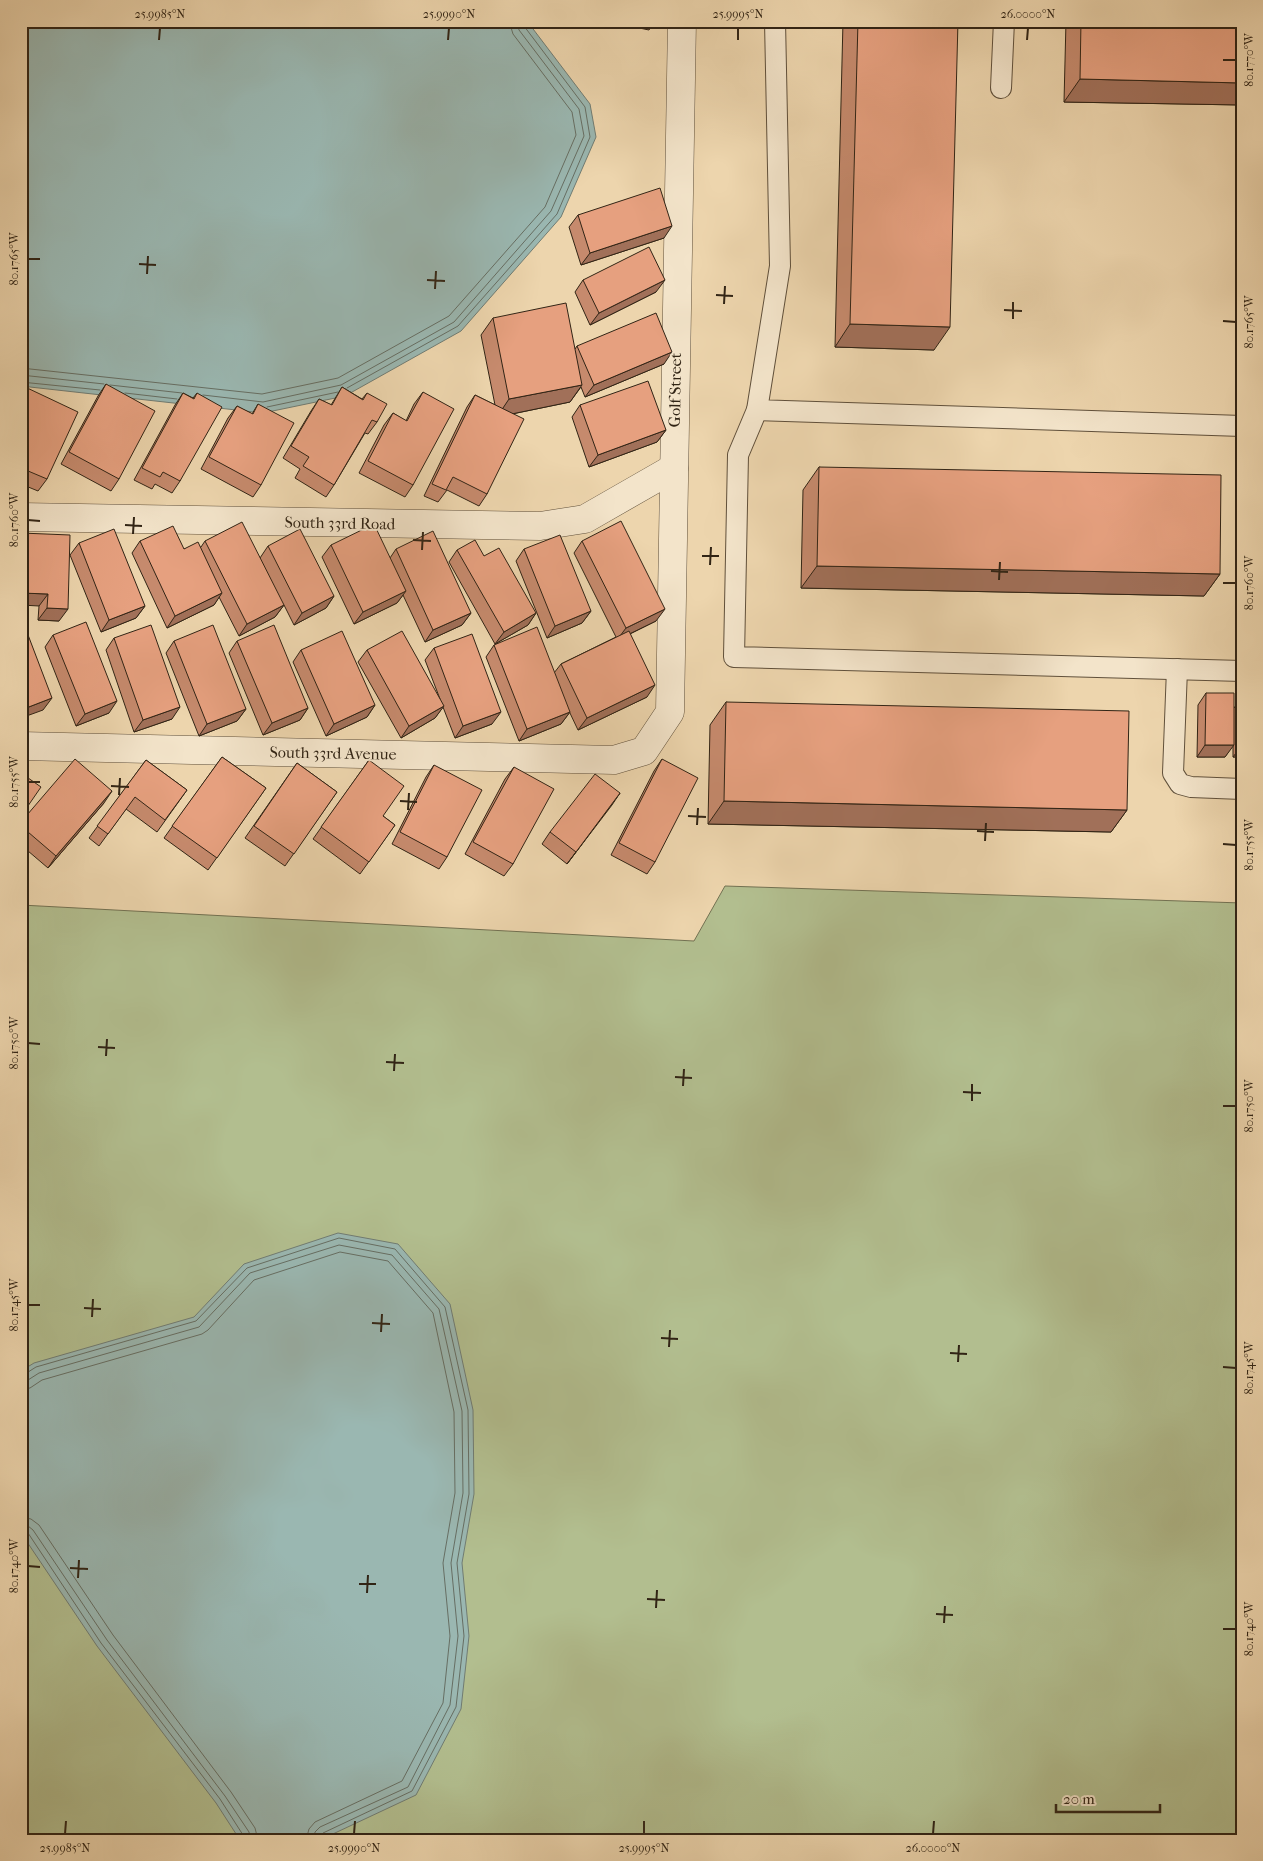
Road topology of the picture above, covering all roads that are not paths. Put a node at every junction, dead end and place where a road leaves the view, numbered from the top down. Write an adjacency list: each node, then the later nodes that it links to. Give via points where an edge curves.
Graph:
1 (682, 21): 7 (street, Golf Street)
2 (775, 21): 5 (lane, via 780,266)
3 (1004, 21): 4 (lane)
4 (1002, 88)
5 (757, 410): 6 (lane); 9 (lane, via 738,455 734,657)
6 (1242, 426)
7 (674, 468): 8 (street, South 33rd Road, via 585,519 540,526); 12 (street, Golf Street, via 670,712)
8 (21, 517)
9 (1176, 669): 10 (lane); 13 (lane, via 1173,773 1180,784 1190,787)
10 (1242, 670)
11 (21, 746): 12 (street, South 33rd Avenue, via 614,760)
12 (644, 751)
13 (1242, 790)

